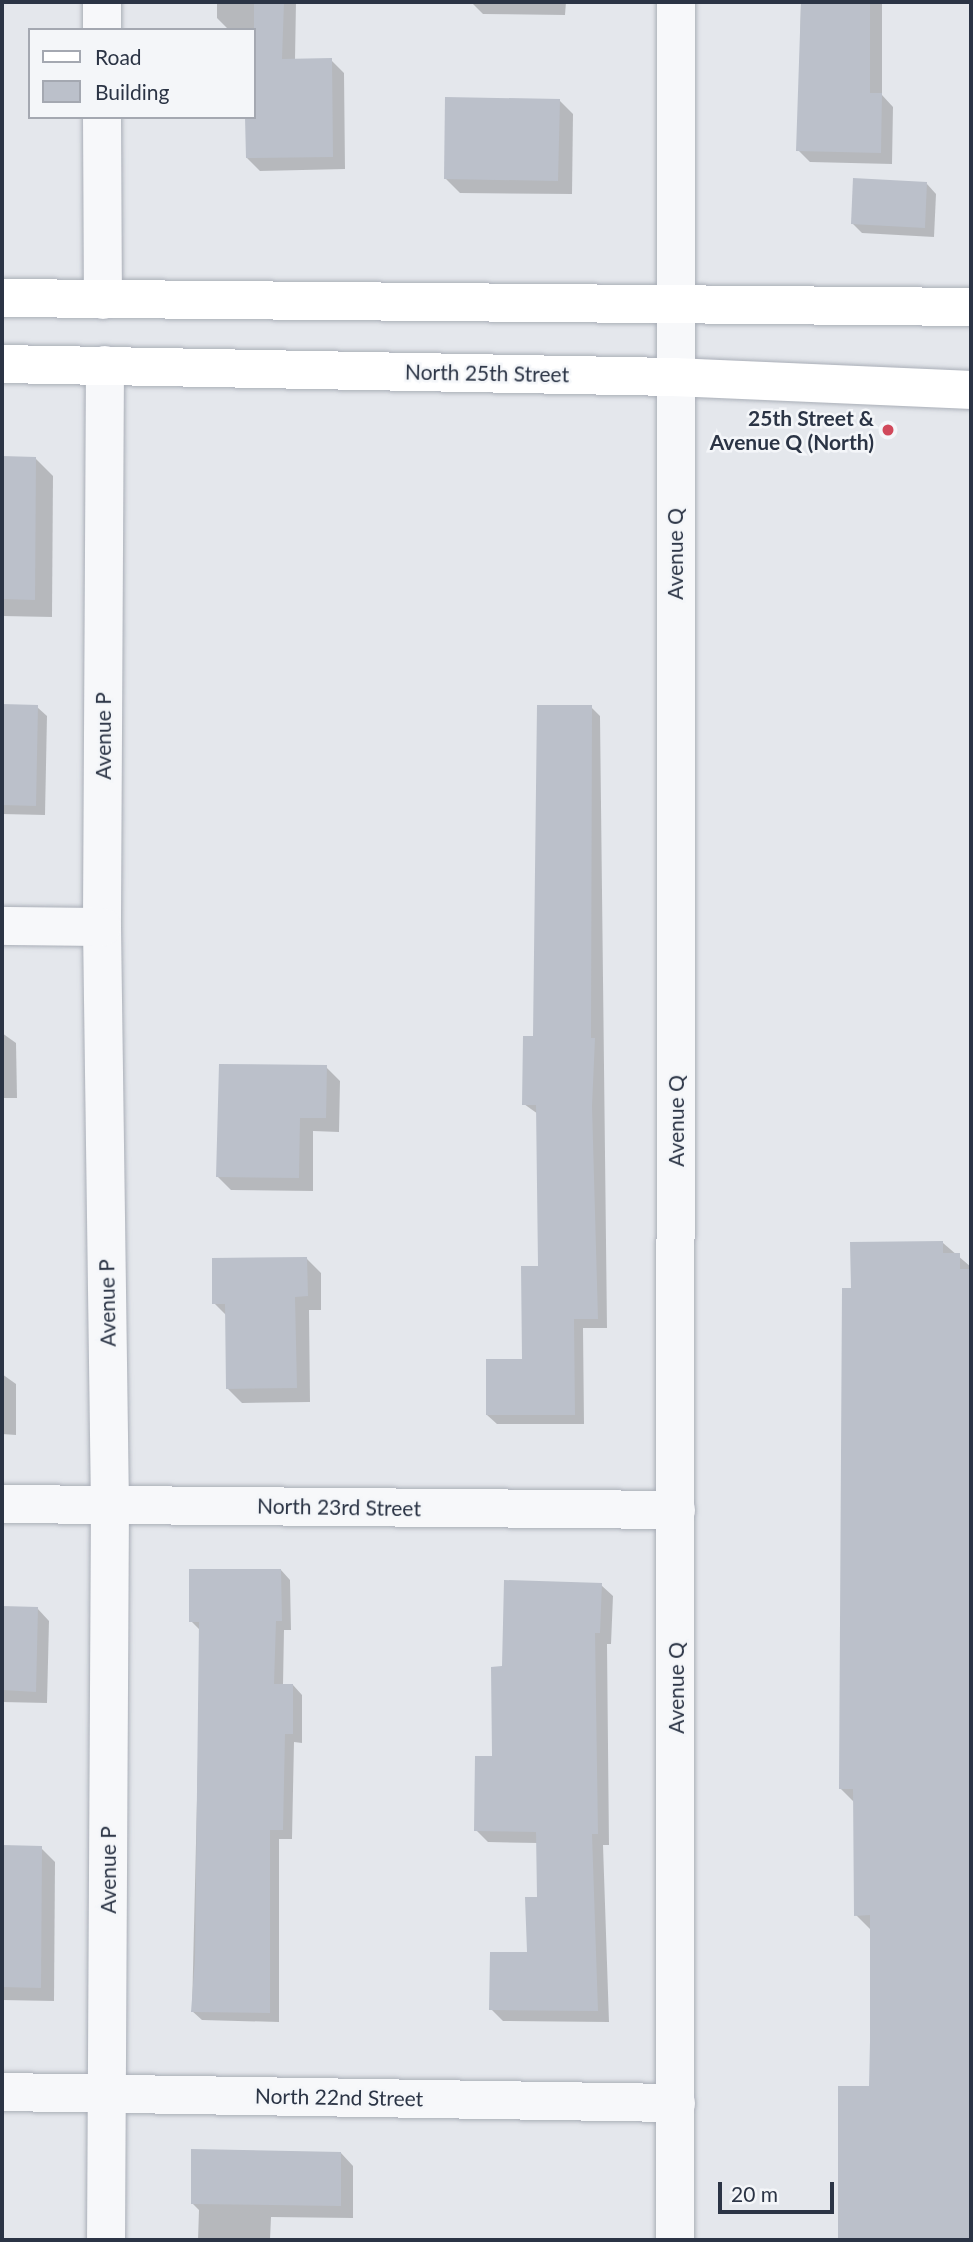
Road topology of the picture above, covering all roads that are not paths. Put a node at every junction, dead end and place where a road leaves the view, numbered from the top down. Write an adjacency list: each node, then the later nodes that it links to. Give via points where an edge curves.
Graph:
1 (102, 2): 3 (street)
2 (676, 2): 7 (street, Avenue Q)
3 (102, 28)
4 (102, 119): 6 (street)
5 (2, 298): 6 (main road)
6 (103, 299): 7 (main road)
7 (676, 301): 8 (main road); 11 (street, Avenue Q)
8 (971, 307)
9 (2, 364): 10 (main road, North 25th Street)
10 (105, 365): 11 (main road, North 25th Street); 14 (street, Avenue P)
11 (674, 377): 12 (main road, North 25th Street); 17 (street, Avenue Q)
12 (971, 390)
13 (2, 926): 14 (street)
14 (102, 927): 16 (street, Avenue P)
15 (2, 1504): 16 (street, North 23rd Street)
16 (110, 1505): 17 (street, North 23rd Street); 19 (street, Avenue P)
17 (676, 1510): 20 (street, Avenue Q)
18 (2, 2092): 19 (street, North 22nd Street)
19 (108, 2094): 20 (street, North 22nd Street); 21 (street, Avenue P)
20 (676, 2103): 22 (street, Avenue Q)
21 (106, 2240)
22 (675, 2240)

